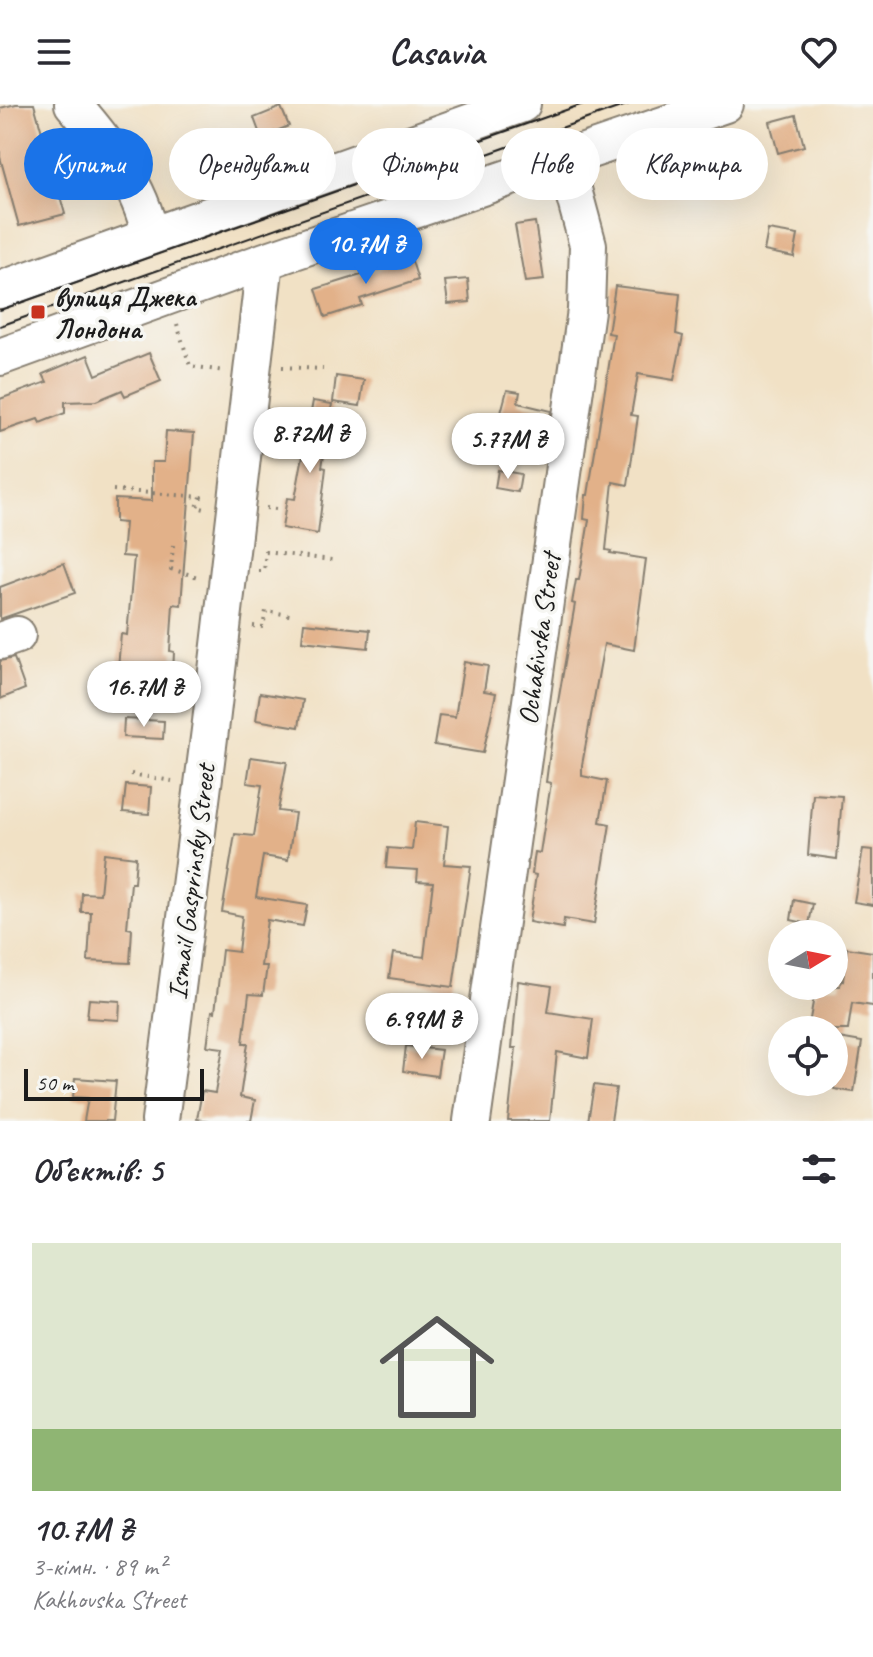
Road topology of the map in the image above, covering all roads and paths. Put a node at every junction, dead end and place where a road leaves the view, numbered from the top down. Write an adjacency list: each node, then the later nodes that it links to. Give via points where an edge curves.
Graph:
1 (73, 104): 7 (street, via 118,163)
2 (522, 104): 7 (street)
3 (725, 104): 4 (street)
4 (600, 148)
5 (501, 182): 8 (street)
6 (576, 200): 24 (street, Ochakivska Street, via 588,245 586,310)
7 (150, 235): 9 (street)
8 (265, 261): 10 (street); 13 (street, Ismail Gasprinsky Street)
9 (0, 290)
10 (167, 295): 11 (street); 13 (path, via 190,366)
11 (0, 357)
12 (323, 369): 13 (path)
13 (251, 371): 15 (street, Ismail Gasprinsky Street)
14 (113, 490): 15 (path, via 201,497 197,507)
15 (235, 513): 18 (street, Ismail Gasprinsky Street)
16 (173, 545): 18 (path, via 171,569)
17 (332, 560): 18 (path, via 266,552 264,571)
18 (228, 576): 20 (street, Ismail Gasprinsky Street)
19 (295, 616): 20 (path, via 266,611 263,627)
20 (223, 621): 22 (street, Ismail Gasprinsky Street)
21 (131, 774): 22 (path)
22 (202, 787): 23 (street, Ismail Gasprinsky Street)
23 (160, 1121)
24 (472, 1121)

